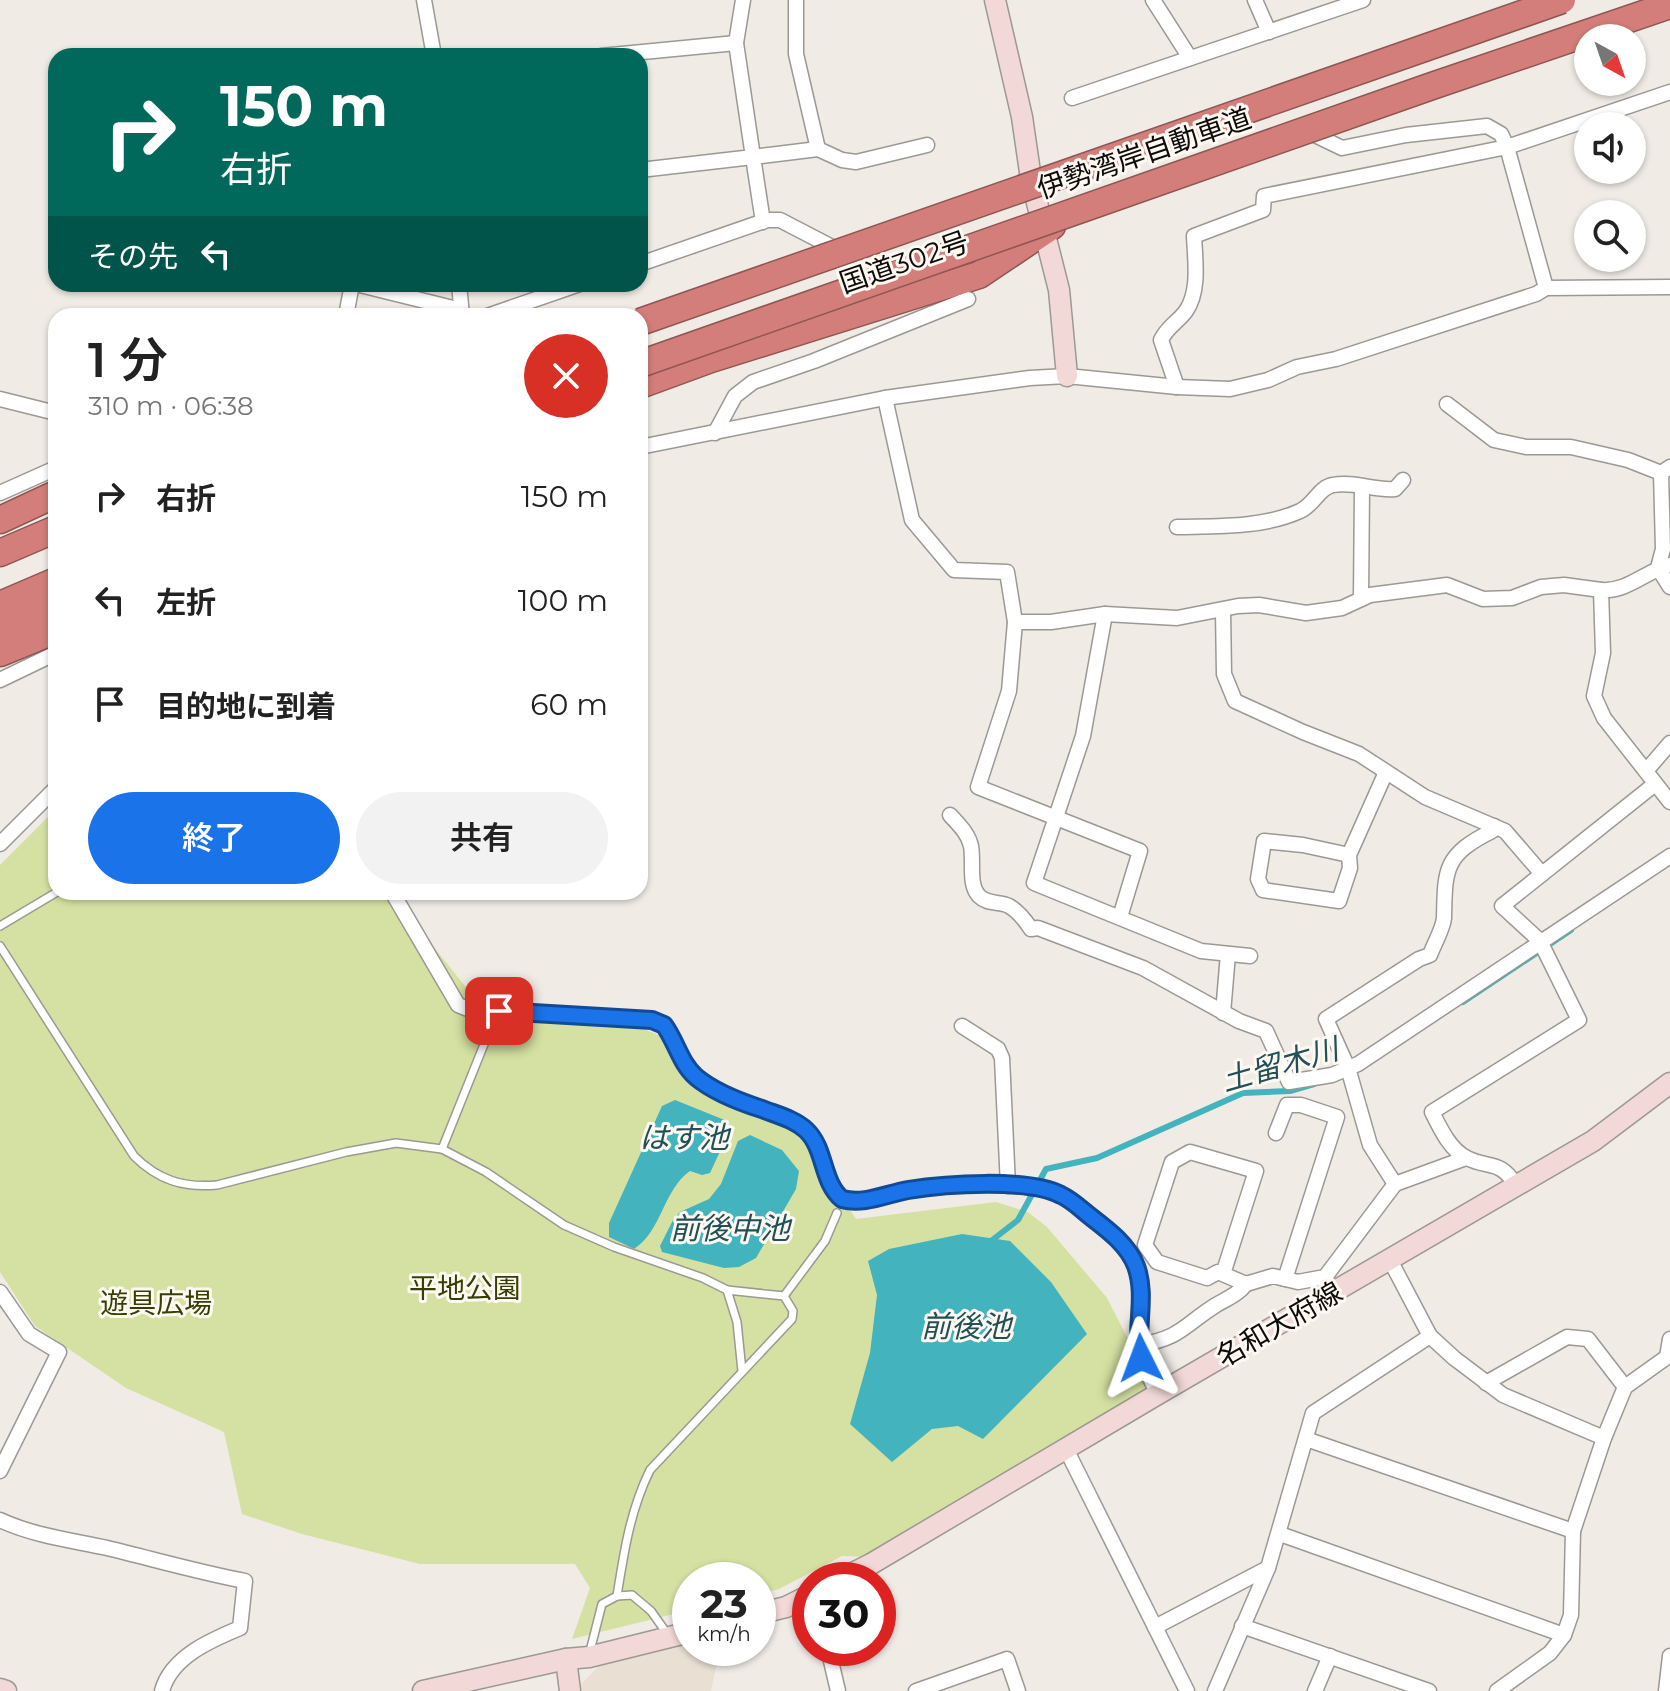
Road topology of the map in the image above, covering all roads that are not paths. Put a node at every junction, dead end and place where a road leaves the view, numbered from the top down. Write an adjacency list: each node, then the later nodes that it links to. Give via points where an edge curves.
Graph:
1 (424, 0): 16 (street)
2 (743, 0): 14 (street)
3 (796, 0): 24 (street, via 796,54)
4 (995, 0): 27 (main road)
5 (1153, 0): 18 (street)
6 (1255, 0): 13 (street)
7 (1363, 0): 13 (street)
8 (1548, 0): 27 (highway, 国道302号)
9 (1562, 0): 40 (highway, 伊勢湾岸自動車道, bridge)
10 (1670, 5): 41 (highway, 伊勢湾岸自動車道, bridge)
11 (1670, 11): 12 (highway, 国道302号)
12 (1633, 24)
13 (1269, 32): 18 (street)
14 (736, 43): 17 (street); 25 (street)
15 (1574, 44): 21 (highway, 国道302号)
16 (433, 48)
17 (648, 51)
18 (1190, 58): 20 (street)
19 (1670, 92): 23 (street)
20 (1072, 98)
21 (1313, 134): 23 (street, via 1342,148 1487,126 1501,134); 29 (highway, 国道302号)
22 (927, 145): 24 (street, via 856,162)
23 (1507, 147): 33 (street); 46 (street, via 1264,196 1263,210 1194,236 1190,303 1161,340)
24 (818, 149): 25 (street)
25 (753, 157): 26 (street); 28 (street)
26 (648, 169)
27 (1031, 179): 29 (main road); 30 (highway, 国道302号)
28 (763, 222): 30 (street, via 780,220); 31 (street)
29 (1045, 228): 44 (main road, via 1059,290); 45 (highway, 国道302号, via 979,275)
30 (832, 247): 39 (highway, 国道302号)
31 (648, 261)
32 (1670, 287): 33 (street)
33 (1546, 288): 46 (street, via 1268,380 1230,389)
34 (384, 292): 37 (street)
35 (557, 292): 38 (street)
36 (968, 299): 51 (street, via 753,382 735,396)
37 (443, 308)
38 (510, 308)
39 (648, 310)
40 (648, 319)
41 (717, 338): 42 (highway, 伊勢湾岸自動車道, bridge); 43 (highway, bridge)
42 (648, 361)
43 (648, 372)
44 (1067, 376): 46 (street); 47 (street)
45 (648, 382)
46 (1177, 387)
47 (885, 398): 51 (street); 72 (street, via 912,520 954,570 1007,572)
48 (0, 399): 50 (street)
49 (1447, 404): 53 (street, via 1494,440 1526,447 1571,447)
50 (48, 411)
51 (715, 433): 52 (street)
52 (648, 446)
53 (1665, 470): 63 (street)
54 (48, 472): 57 (street)
55 (1403, 480): 56 (street, via 1395,489)
56 (1362, 487): 60 (street, via 1331,485 1298,512 1248,524); 67 (street)
57 (0, 493)
58 (48, 498): 59 (highway)
59 (0, 520)
60 (1177, 527)
61 (48, 535): 62 (highway)
62 (0, 556)
63 (1664, 566): 65 (street); 66 (street, via 1625,587)
64 (48, 584): 68 (highway)
65 (1670, 587)
66 (1601, 590): 67 (street, via 1564,585 1483,599 1447,585); 79 (street, via 1603,653 1594,696 1604,718)
67 (1361, 599): 70 (street, via 1342,608 1306,613 1259,605)
68 (0, 605)
69 (48, 611): 73 (highway)
70 (1223, 611): 71 (street, via 1177,618); 80 (street, via 1224,674 1235,701 1359,754)
71 (1105, 614): 72 (street); 85 (street, via 1083,736)
72 (1015, 622): 85 (street, via 1009,691 978,787)
73 (0, 632)
74 (48, 633): 75 (highway)
75 (0, 653)
76 (48, 657): 77 (street)
77 (0, 680)
78 (1670, 743): 79 (street)
79 (1646, 771): 81 (street)
80 (1386, 772): 86 (street, via 1425,797); 88 (street)
81 (1655, 784): 83 (street); 90 (street)
82 (48, 796): 87 (street)
83 (1670, 802)
84 (950, 815): 99 (street, via 971,846 973,884 989,903 1008,906 1031,929 1143,968)
85 (1055, 818): 93 (street, via 1140,851); 93 (street, via 1034,883)
86 (1494, 826): 90 (street, via 1505,831); 102 (street, via 1450,862 1444,921 1430,955 1326,1019)
87 (0, 844)
88 (1349, 855): 88 (street, via 1339,901 1263,890 1258,879 1264,841)
89 (1670, 856): 96 (street)
90 (1542, 874): 96 (street, via 1502,906)
91 (48, 897): 94 (lane)
92 (397, 900): 109 (street, via 458,1005 664,1025 685,1064 703,1082 804,1128 842,1199 858,1202 959,1184)
93 (1120, 917): 97 (street, via 1201,951)
94 (0, 926)
95 (0, 946): 105 (lane, via 134,1156 163,1179 197,1187 217,1185 396,1143)
96 (1543, 947): 102 (street); 106 (street, via 1579,1020 1432,1112 1444,1135)
97 (1228, 954): 98 (street); 99 (street)
98 (1250, 956)
99 (1223, 1013): 102 (street, via 1266,1031 1289,1082)
100 (493, 1022): 105 (lane)
101 (962, 1026): 109 (street, via 998,1049 1002,1058)
102 (1348, 1068): 107 (street, via 1370,1145)
103 (1670, 1083): 108 (main road, 名和大府線, via 1593,1141)
104 (1276, 1133): 113 (street, via 1287,1105 1337,1117)
105 (442, 1149): 115 (lane, via 564,1225)
106 (1466, 1158): 107 (street); 108 (street, via 1493,1164)
107 (1395, 1184): 113 (street, via 1325,1277)
108 (1516, 1185): 111 (main road, 名和大府線)
109 (1008, 1186): 120 (street, via 1059,1193 1116,1238 1131,1257 1141,1290)
110 (837, 1213): 117 (lane, via 825,1241)
111 (1390, 1260): 118 (street); 125 (main road, 名和大府線)
112 (1223, 1274): 112 (street, via 1207,1278 1157,1262 1145,1245 1172,1162 1190,1152 1256,1171); 114 (street)
113 (1285, 1279): 114 (street, via 1273,1276)
114 (1246, 1284): 120 (street, via 1177,1335)
115 (727, 1290): 117 (lane); 122 (lane, via 737,1322)
116 (0, 1292): 129 (street, via 29,1334 59,1352)
117 (784, 1296): 122 (lane, via 792,1319)
118 (1430, 1336): 123 (street); 127 (street, via 1319,1408)
119 (1670, 1339): 121 (street)
120 (1139, 1345): 125 (street)
121 (1669, 1364): 124 (street)
122 (742, 1371): 135 (lane, via 650,1470 627,1532)
123 (1486, 1383): 124 (street, via 1574,1337 1588,1339); 126 (street, via 1527,1407)
124 (1625, 1387): 126 (street)
125 (1158, 1394): 128 (main road, 名和大府線)
126 (1604, 1438): 131 (street)
127 (1306, 1439): 131 (street); 132 (street)
128 (1066, 1449): 133 (main road, 名和大府線); 137 (street)
129 (0, 1471)
130 (0, 1520): 148 (street, via 67,1542 245,1581 240,1628 195,1650 164,1682)
131 (1573, 1531): 138 (street, via 1571,1615)
132 (1280, 1534): 134 (street); 138 (street)
133 (874, 1562)
134 (1268, 1568): 136 (street); 137 (street)
135 (617, 1596): 140 (lane, via 632,1595); 143 (lane, via 602,1604)
136 (1242, 1626): 141 (street); 155 (street)
137 (1155, 1627): 154 (street)
138 (1564, 1635): 158 (street, via 1550,1653)
139 (672, 1636): 140 (main road)
140 (669, 1637): 143 (main road)
141 (1330, 1656): 156 (street); 157 (street)
142 (1670, 1656): 159 (street)
143 (589, 1657): 144 (main road)
144 (566, 1659): 149 (main road); 150 (main road)
145 (832, 1666): 151 (street)
146 (0, 1689): 147 (main road)
147 (6, 1691)
148 (162, 1691)
149 (423, 1691)
150 (570, 1691)
151 (838, 1691)
152 (916, 1691): 153 (street, via 1007,1659)
153 (1018, 1691)
154 (1187, 1691)
155 (1215, 1691)
156 (1315, 1691)
157 (1429, 1691)
158 (1497, 1691)
159 (1666, 1691)

